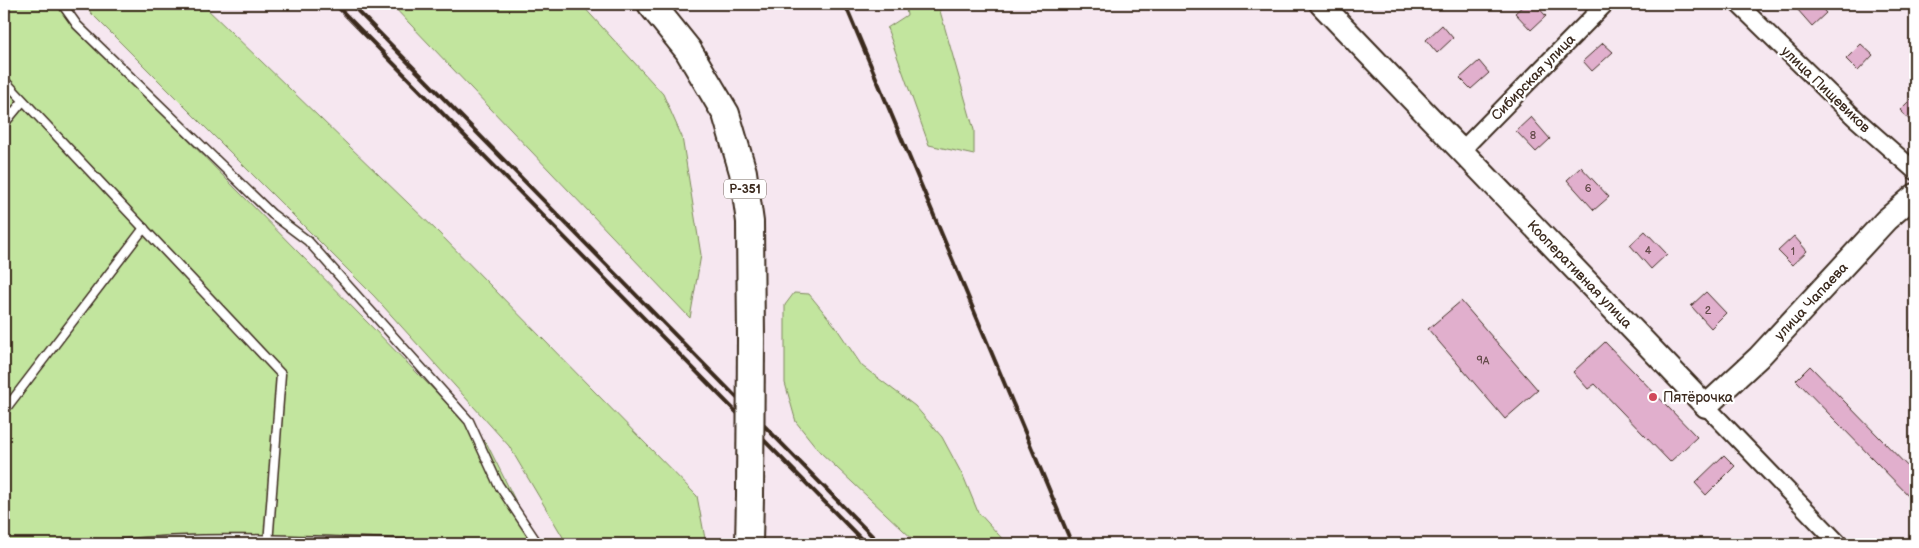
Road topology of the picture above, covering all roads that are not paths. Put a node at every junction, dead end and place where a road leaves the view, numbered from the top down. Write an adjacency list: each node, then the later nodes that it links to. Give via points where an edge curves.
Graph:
1 (62, 4): 18 (lane, via 77,25 272,214 308,241 456,406 469,421 498,484)
2 (651, 4): 19 (main road, Р-351, bridge, via 688,50 726,114 743,172 750,222)
3 (1320, 4): 9 (main road, Кооперативная улица)
4 (1605, 4): 9 (street, Сибирская улица)
5 (1738, 4): 10 (street, улица Пищевиков)
6 (4, 80): 7 (lane)
7 (23, 101): 8 (lane); 12 (lane)
8 (4, 124)
9 (1461, 150): 13 (main road, Кооперативная улица)
10 (1915, 172)
11 (1915, 195): 13 (main road, улица Чапаева, via 1886,220 1759,356)
12 (144, 228): 14 (lane); 15 (lane, via 281,374)
13 (1706, 406): 20 (street, Кооперативная улица)
14 (4, 411)
15 (269, 542): 16 (lane, via 154,541); 17 (lane)
16 (117, 544)
17 (415, 544)
18 (538, 544)
19 (749, 544)
20 (1839, 544)

